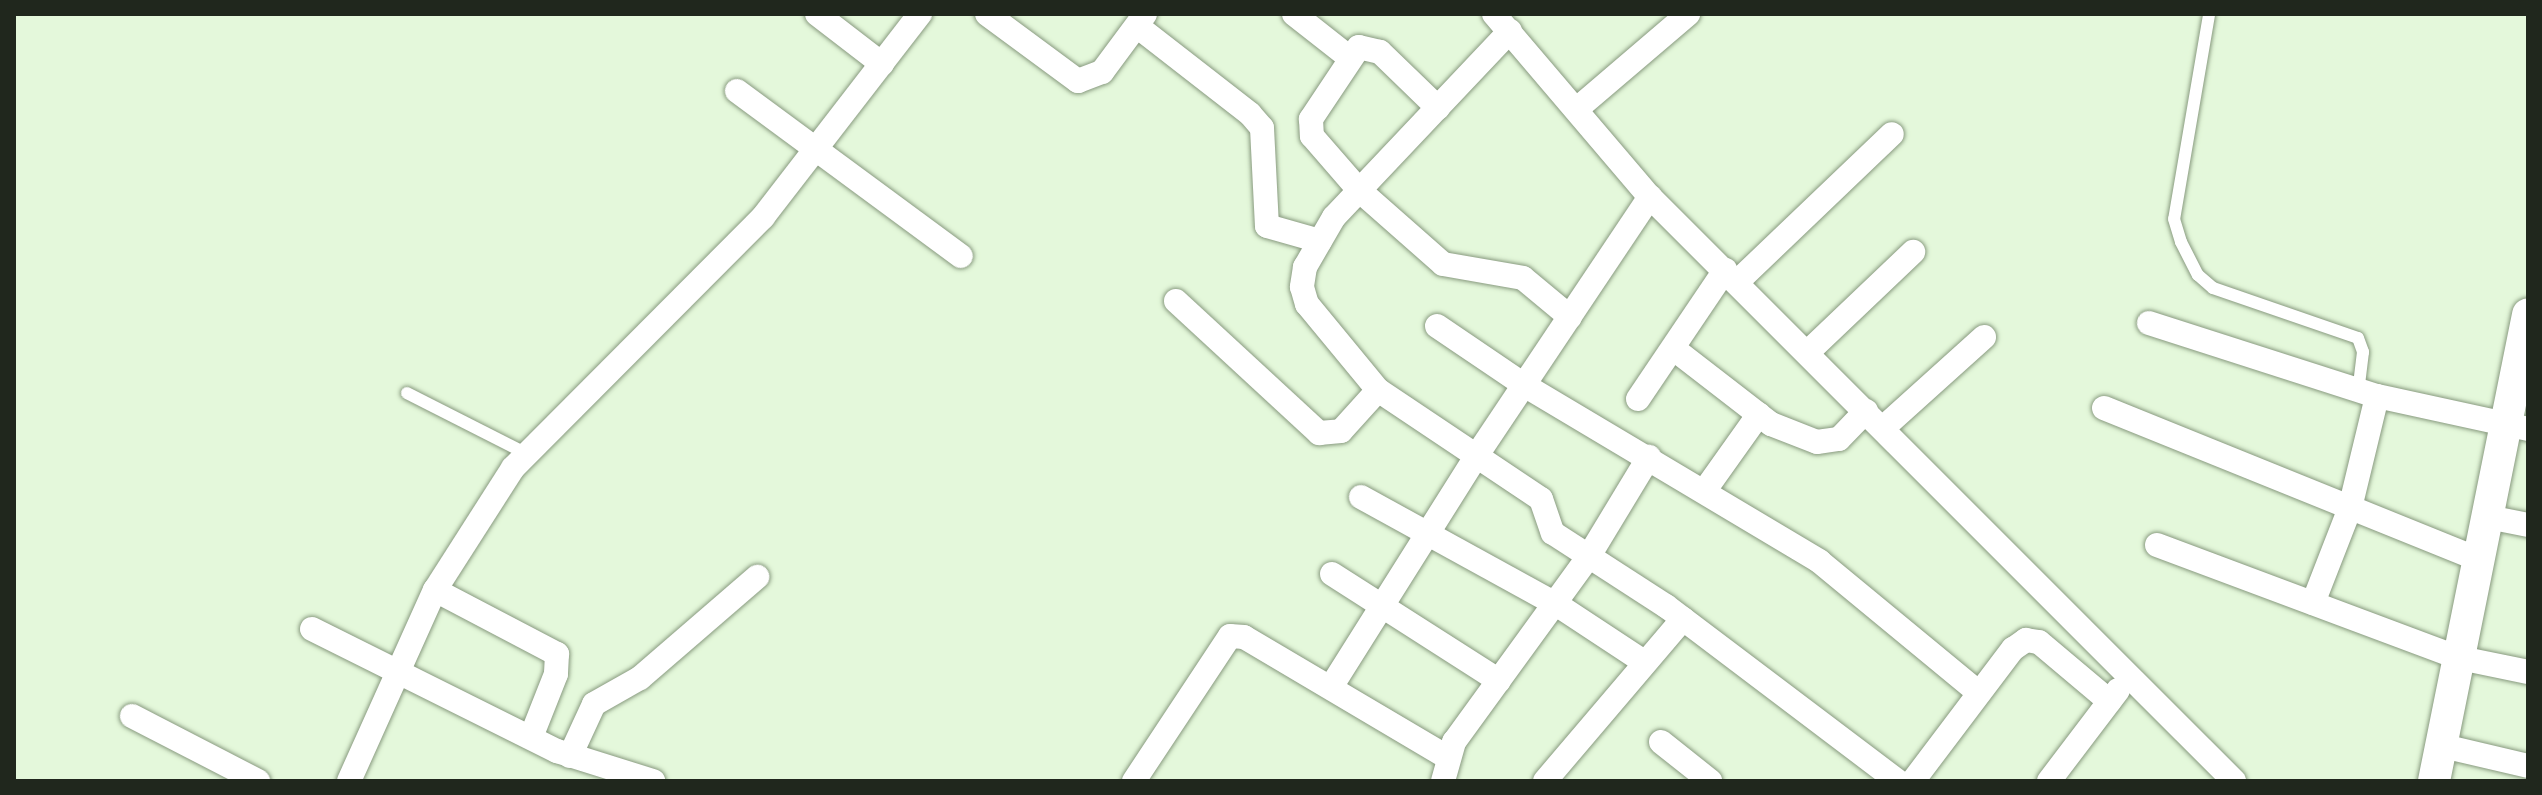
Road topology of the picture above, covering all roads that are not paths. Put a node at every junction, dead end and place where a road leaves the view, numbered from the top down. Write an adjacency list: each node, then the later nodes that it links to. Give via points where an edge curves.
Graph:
1 (817, 14): 10 (street)
2 (920, 14): 10 (street)
3 (987, 14): 7 (street, via 1078,81 1102,72)
4 (1294, 14): 9 (street)
5 (1688, 14): 13 (street)
6 (2209, 15): 33 (lane, via 2174,219 2181,242 2198,275 2213,288 2358,338)
7 (1141, 20): 18 (street, via 1262,128 1267,226)
8 (1502, 22): 12 (street); 13 (street)
9 (1350, 58): 12 (street, via 1359,47 1380,52); 16 (street, via 1311,119 1312,136)
10 (882, 64): 15 (street)
11 (737, 91): 15 (street)
12 (1438, 108): 16 (street)
13 (1578, 108): 17 (street)
14 (1892, 134): 21 (street)
15 (815, 152): 20 (street); 39 (street, via 763,217)
16 (1359, 190): 18 (street); 24 (street, via 1443,264 1523,278)
17 (1650, 197): 21 (street); 24 (street)
18 (1320, 241): 31 (street, via 1305,267 1302,287 1307,304)
19 (1913, 252): 29 (street)
20 (961, 256)
21 (1731, 276): 28 (street); 29 (street)
22 (1176, 301): 31 (street, via 1319,433 1341,431)
23 (2528, 314): 38 (street)
24 (1570, 317): 30 (street)
25 (2149, 323): 33 (street)
26 (1437, 326): 30 (street)
27 (1984, 337): 37 (street)
28 (1674, 349): 34 (street); 36 (street)
29 (1809, 351): 37 (street)
30 (1524, 385): 40 (street); 41 (street)
31 (1378, 390): 40 (street)
32 (407, 393): 39 (lane)
33 (2368, 393): 38 (street); 44 (street)
34 (1638, 399)
35 (2104, 408): 44 (street)
36 (1759, 414): 37 (street, via 1771,424 1828,443); 42 (street)
37 (1875, 419): 63 (street)
38 (2518, 428): 45 (street)
39 (527, 454): 53 (street, via 501,485)
40 (1477, 455): 47 (street); 49 (street, via 1541,499 1553,533)
41 (1649, 457): 42 (street); 49 (street)
42 (1705, 490): 66 (street, via 1836,574)
43 (1361, 497): 47 (street)
44 (2350, 508): 50 (street); 54 (street)
45 (2488, 517): 46 (street); 50 (street)
46 (2528, 525)
47 (1431, 535): 55 (street); 56 (street)
48 (2157, 545): 54 (street)
49 (1589, 556): 55 (street); 57 (street)
50 (2480, 560): 59 (street)
51 (1332, 574): 56 (street)
52 (757, 577): 72 (street, via 640,678 594,704)
53 (435, 590): 61 (street); 69 (street, via 557,654 556,674)
54 (2313, 603): 59 (street)
55 (1556, 604): 60 (street); 64 (street)
56 (1383, 608): 64 (street); 65 (street)
57 (1683, 619): 60 (street); 81 (street)
58 (312, 629): 61 (street)
59 (2460, 658): 62 (street); 71 (street)
60 (1644, 662): 79 (street)
61 (396, 668): 69 (street); 76 (street)
62 (2528, 672)
63 (2129, 676): 67 (street); 84 (street)
64 (1499, 681): 74 (street)
65 (1331, 687): 74 (street); 78 (street, via 1244,637 1230,636)
66 (1979, 693): 67 (street, via 2026,640 2039,642); 82 (street)
67 (2109, 701): 83 (street)
68 (132, 716): 75 (street)
69 (531, 737): 72 (street)
70 (1661, 742): 80 (street)
71 (2443, 746): 73 (street); 85 (street)
72 (570, 756): 77 (street)
73 (2528, 766)
74 (1445, 769)
75 (258, 781)
76 (349, 781)
77 (653, 781)
78 (1134, 781)
79 (1545, 781)
80 (1710, 781)
81 (1897, 781)
82 (1913, 781)
83 (2049, 781)
84 (2234, 781)
85 (2434, 781)

